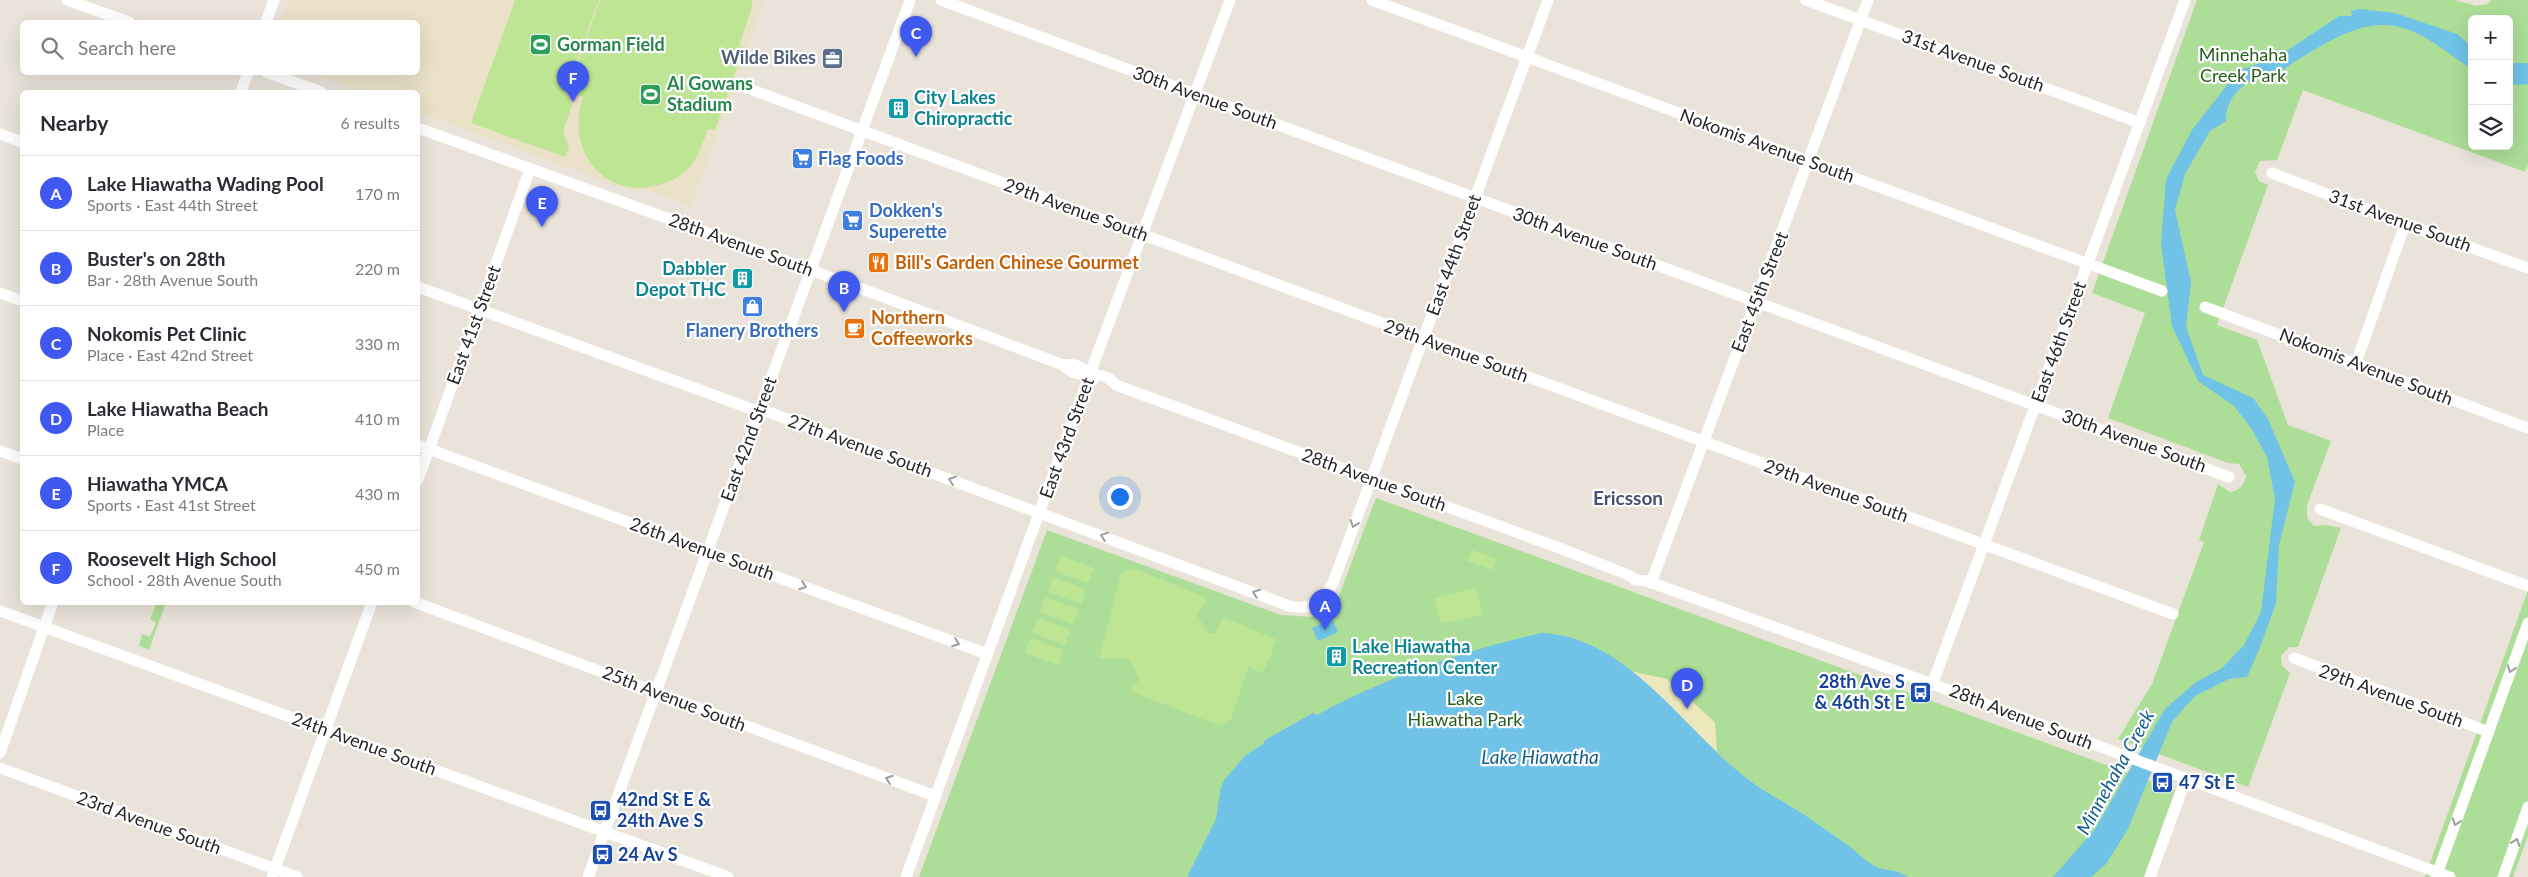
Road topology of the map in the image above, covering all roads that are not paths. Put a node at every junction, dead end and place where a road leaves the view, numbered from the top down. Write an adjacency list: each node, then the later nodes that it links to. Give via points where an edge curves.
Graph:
1 (67, 0): 11 (street)
2 (274, 0): 12 (street)
3 (910, 0): 23 (street, East 42nd Street)
4 (941, 0): 20 (street, 30th Avenue South)
5 (1230, 0): 20 (street, East 43rd Street)
6 (1372, 0): 14 (street, Nokomis Avenue South)
7 (1548, 0): 14 (street, East 44th Street)
8 (1806, 0): 13 (street, 31st Avenue South)
9 (1868, 0): 13 (street, East 45th Street)
10 (2185, 0): 21 (street, East 46th Street)
11 (123, 20)
12 (267, 20)
13 (1861, 20): 21 (street, 31st Avenue South); 26 (street, East 45th Street)
14 (1528, 57): 26 (street, Nokomis Avenue South); 29 (street, East 44th Street)
15 (247, 75): 18 (street)
16 (274, 75): 19 (street)
17 (739, 85): 23 (street, 29th Avenue South)
18 (242, 90)
19 (316, 90)
20 (1195, 94): 29 (street, 30th Avenue South); 31 (street, East 43rd Street)
21 (2140, 123): 32 (street, East 46th Street)
22 (420, 129): 27 (street, 28th Avenue South)
23 (862, 130): 31 (street, 29th Avenue South); 34 (street, East 42nd Street)
24 (0, 134): 25 (street)
25 (20, 141)
26 (1809, 161): 32 (street, Nokomis Avenue South); 39 (street, East 45th Street)
27 (530, 169): 34 (street, 28th Avenue South); 41 (street, East 41st Street)
28 (2272, 173): 30 (street, 31st Avenue South)
29 (1476, 198): 39 (street, 30th Avenue South); 42 (street, East 44th Street)
30 (2405, 224): 33 (street, 31st Avenue South); 43 (street)
31 (1142, 235): 42 (street, 29th Avenue South); 44 (street, East 43rd Street)
32 (2088, 264): 36 (street, Nokomis Avenue South); 45 (street, East 46th Street)
33 (2528, 268)
34 (812, 271): 44 (street, 28th Avenue South, via 1063,365 1072,364 1086,369); 46 (street, East 42nd Street)
35 (420, 287): 41 (street, 27th Avenue South)
36 (2162, 291)
37 (0, 293): 38 (street)
38 (20, 300)
39 (1756, 302): 45 (street, 30th Avenue South); 48 (street, East 45th Street)
40 (2205, 307): 43 (street, Nokomis Avenue South)
41 (480, 309): 46 (street, 27th Avenue South); 49 (street, East 41st Street)
42 (1423, 339): 48 (street, 29th Avenue South); 54 (street, East 44th Street)
43 (2356, 363): 47 (street, Nokomis Avenue South)
44 (1090, 375): 54 (street, 28th Avenue South, via 1109,386 1116,385); 56 (street, East 43rd Street)
45 (2036, 405): 53 (street, 30th Avenue South); 57 (street, East 46th Street)
46 (760, 410): 56 (street, 27th Avenue South, one-way to 46); 58 (street, East 42nd Street)
47 (2528, 428)
48 (1704, 442): 57 (street, 29th Avenue South); 59 (street, East 45th Street)
49 (423, 447): 52 (street, East 41st Street); 58 (street, 26th Avenue South)
50 (0, 451): 51 (street)
51 (20, 458)
52 (420, 467)
53 (2229, 477)
54 (1371, 479): 59 (street, 28th Avenue South, via 1631,576 1642,576); 64 (street, East 44th Street, one-way to 64, via 1327,595 1317,604)
55 (2320, 510): 60 (street)
56 (1040, 512): 64 (street, 27th Avenue South, one-way to 56, via 1289,606); 69 (street, East 43rd Street)
57 (1985, 545): 66 (street, 29th Avenue South); 71 (street, East 46th Street)
58 (708, 552): 69 (street, 26th Avenue South, one-way to 69); 72 (street, East 42nd Street)
59 (1649, 582): 71 (street, 28th Avenue South)
60 (2528, 586)
61 (420, 604): 72 (street, 25th Avenue South)
62 (52, 605): 68 (street)
63 (371, 605): 73 (street)
64 (1302, 608)
65 (0, 611): 68 (street, 24th Avenue South)
66 (2173, 614)
67 (2528, 624): 74 (street, one-way to 74)
68 (45, 627): 73 (street, 24th Avenue South); 75 (street)
69 (987, 654): 78 (street, East 43rd Street)
70 (2294, 658): 74 (street, 29th Avenue South)
71 (1932, 684): 77 (street, 28th Avenue South)
72 (655, 692): 78 (street, 25th Avenue South, one-way to 72); 80 (street, East 42nd Street)
73 (326, 730): 80 (street, 24th Avenue South); 81 (street)
74 (2489, 732): 82 (street, one-way to 82)
75 (0, 752)
76 (0, 768): 81 (street, 23rd Avenue South)
77 (2186, 779): 82 (street, 28th Avenue South); 87 (street)
78 (935, 796): 86 (street, East 43rd Street)
79 (2528, 806): 89 (street, one-way to 79)
80 (604, 832): 84 (street, East 42nd Street); 85 (street, 24th Avenue South)
81 (274, 873): 83 (street, 23rd Avenue South)
82 (2437, 875): 88 (street, 28th Avenue South)
83 (297, 877)
84 (588, 877)
85 (728, 877)
86 (906, 877)
87 (2150, 877)
88 (2450, 877)
89 (2503, 877)

